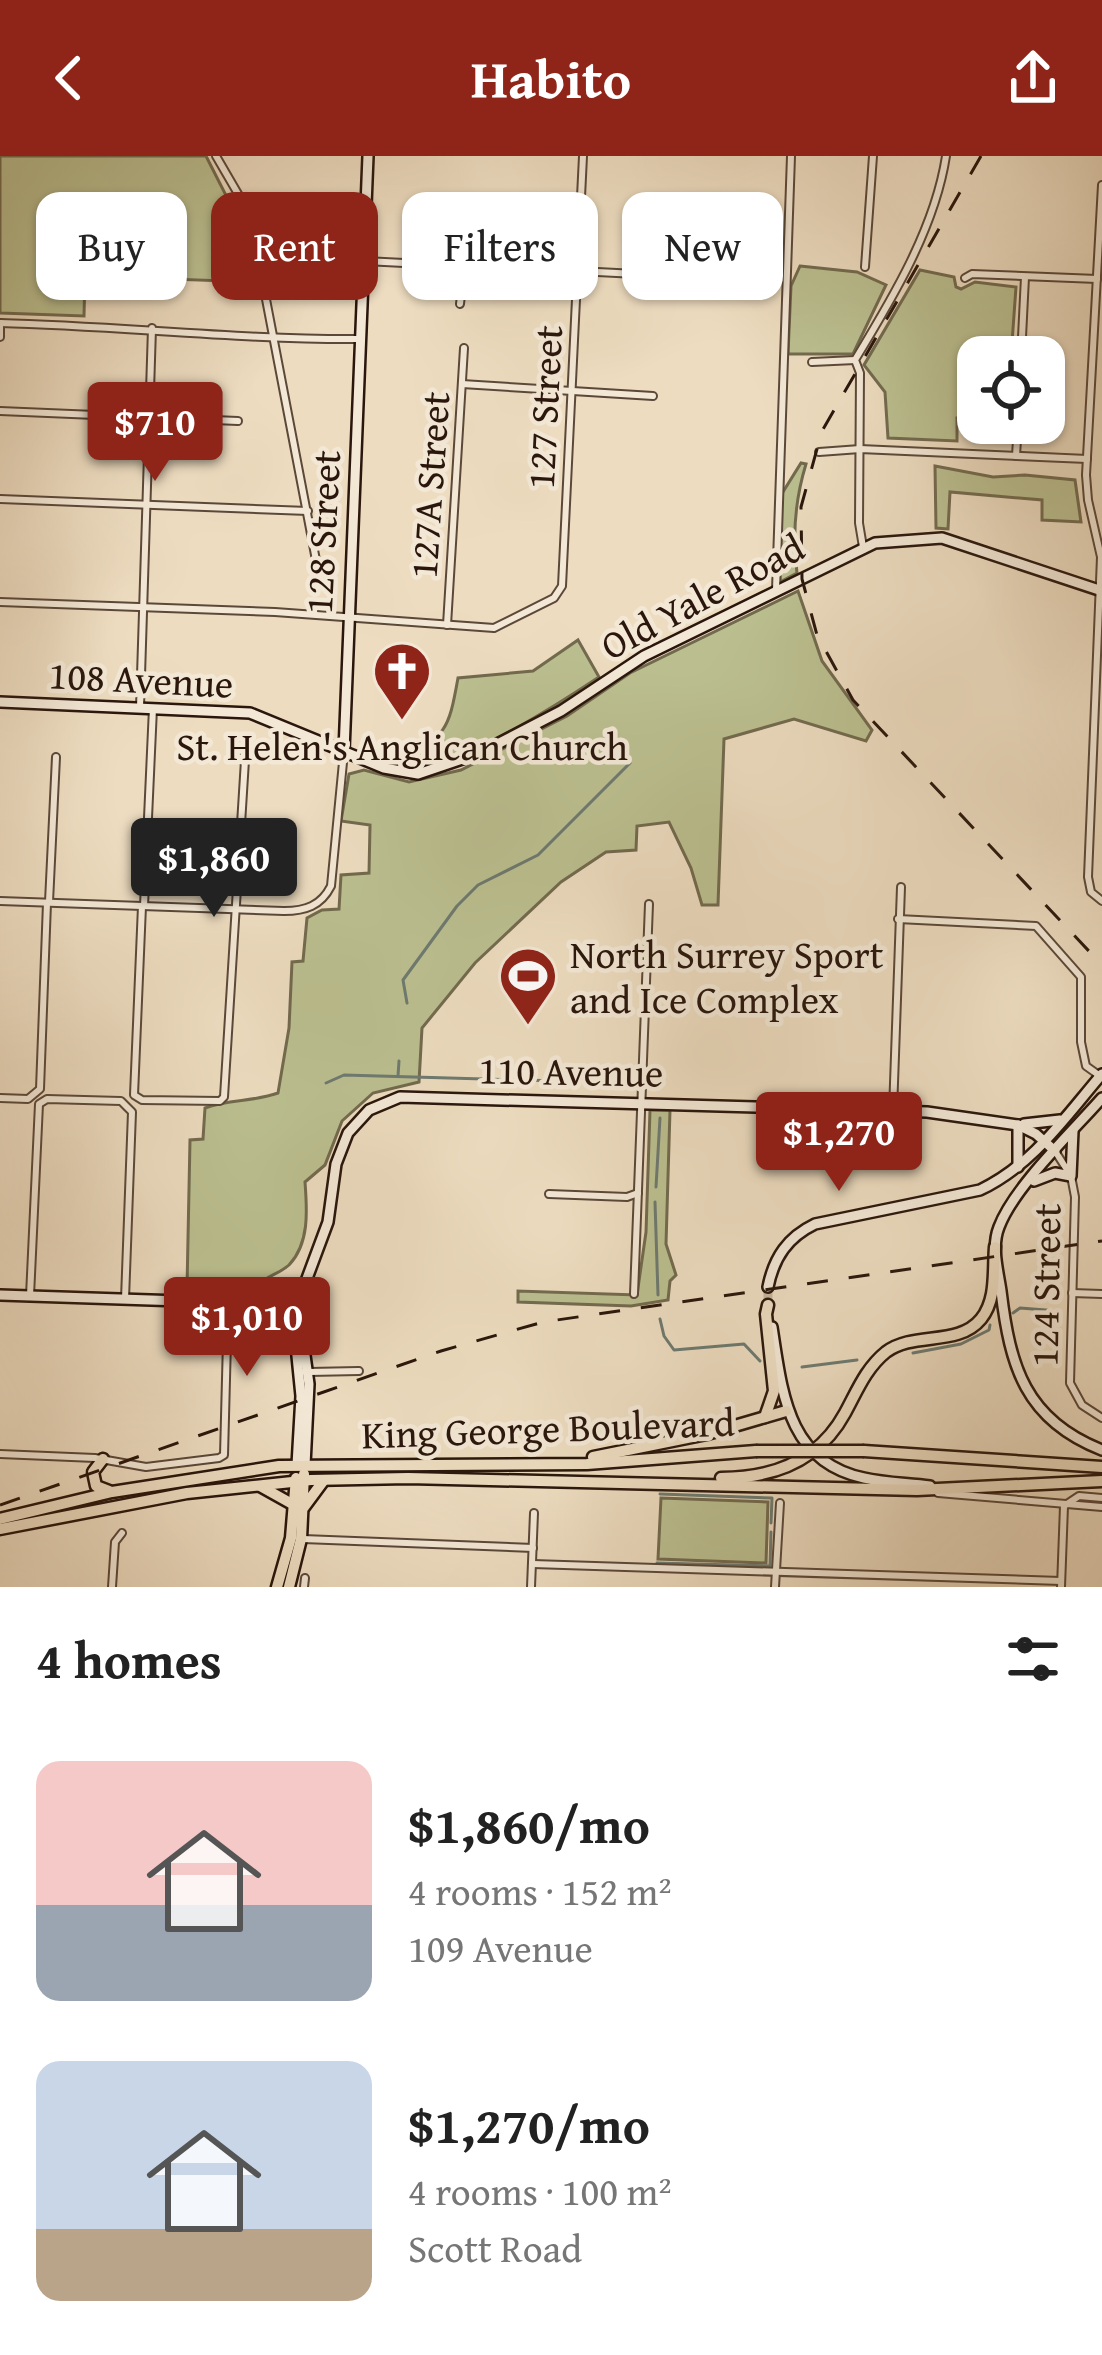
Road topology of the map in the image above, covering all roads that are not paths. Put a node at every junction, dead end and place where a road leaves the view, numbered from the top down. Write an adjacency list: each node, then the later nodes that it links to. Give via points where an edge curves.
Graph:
1 (216, 156): 8 (street)
2 (368, 156): 9 (main road, 128 Street)
3 (584, 156): 10 (street, 127 Street)
4 (791, 156): 45 (street)
5 (873, 156): 11 (street)
6 (946, 156): 27 (street, via 930,214)
7 (1102, 185): 14 (street)
8 (237, 192)
9 (367, 192)
10 (582, 192)
11 (866, 268)
12 (1025, 276): 13 (street); 14 (street); 22 (street)
13 (964, 278)
14 (1096, 279): 39 (street)
15 (265, 300): 24 (street)
16 (363, 300): 25 (main road, 128 Street)
17 (460, 300): 19 (street)
18 (577, 300): 30 (street, 127 Street)
19 (460, 304)
20 (0, 323): 21 (street); 23 (street)
21 (152, 328): 24 (street); 33 (street)
22 (1022, 336)
23 (0, 337)
24 (272, 337): 25 (street); 42 (street)
25 (361, 339): 49 (main road, 128 Street)
26 (464, 348): 29 (street, 127A Street)
27 (855, 360): 28 (street); 36 (street)
28 (812, 362)
29 (462, 384): 30 (street); 50 (street, 127A Street)
30 (572, 393): 31 (street); 50 (street, 127 Street, via 560,589 500,626)
31 (653, 396)
32 (0, 412): 33 (street)
33 (149, 417): 34 (street); 41 (street)
34 (238, 421)
35 (1017, 444): 38 (street)
36 (860, 449): 37 (street); 38 (street); 43 (street)
37 (819, 452)
38 (1016, 456): 39 (street)
39 (1087, 459): 46 (street)
40 (0, 499): 41 (street)
41 (146, 504): 42 (street); 48 (street)
42 (308, 511): 44 (street)
43 (863, 547): 45 (main road, Old Yale Road); 46 (main road, Old Yale Road, via 938,537)
44 (320, 581)
45 (776, 591): 56 (main road, Old Yale Road, via 448,767 403,773)
46 (1101, 591): 51 (street)
47 (0, 602): 48 (street)
48 (142, 608): 49 (street); 53 (street)
49 (348, 620): 50 (street); 56 (main road, 128 Street)
50 (447, 626)
51 (1100, 669): 58 (street)
52 (0, 703): 53 (main road, 108 Avenue)
53 (140, 707): 54 (main road, 108 Avenue)
54 (153, 708): 56 (main road, 108 Avenue, via 250,713); 65 (street)
55 (246, 744): 66 (street)
56 (344, 751): 66 (street, 128 Street, via 331,886 298,911)
57 (56, 757): 63 (street)
58 (1093, 781): 59 (street); 62 (street, via 1088,877)
59 (1102, 789)
60 (901, 886): 67 (street)
61 (0, 901): 63 (street)
62 (1102, 902)
63 (48, 903): 65 (street); 69 (street, via 40,1089 32,1098)
64 (649, 904): 71 (street)
65 (143, 906): 66 (street); 66 (street, via 134,1095 142,1100 224,1097)
66 (236, 910)
67 (898, 919): 68 (street, via 1036,926 1081,977 1085,1066); 72 (street)
68 (1101, 1075): 73 (main road)
69 (0, 1098)
70 (1102, 1099): 75 (main road)
71 (643, 1102): 72 (main road, 110 Avenue); 81 (street); 93 (main road, 110 Avenue, via 400,1096 379,1103 341,1148 332,1209)
72 (893, 1111): 74 (main road, 110 Avenue)
73 (1063, 1119): 74 (main road); 76 (main road)
74 (1018, 1125): 76 (main road, 110 Avenue); 78 (main road)
75 (1073, 1131): 77 (main road); 79 (main road)
76 (1044, 1142): 77 (main road, 110 Avenue); 78 (main road)
77 (1055, 1151): 79 (street, 124 Street); 80 (main road)
78 (1017, 1168): 84 (main road, via 980,1190 815,1224 782,1251)
79 (1071, 1176): 80 (main road); 85 (street, 124 Street)
80 (1029, 1183): 83 (main road, via 1001,1221)
81 (638, 1193): 82 (street); 86 (street)
82 (549, 1194)
83 (995, 1247): 99 (main road, via 1006,1336 1023,1385 1061,1429); 100 (main road, via 990,1304 976,1324 887,1351)
84 (768, 1287)
85 (1072, 1293): 87 (street); 97 (street, 124 Street, via 1070,1383)
86 (634, 1294)
87 (1102, 1294)
88 (0, 1295): 89 (main road)
89 (30, 1296): 90 (main road); 90 (street, via 38,1107 47,1099 121,1101 132,1112)
90 (124, 1299): 92 (main road)
91 (768, 1302): 96 (main road); 98 (main road, via 774,1398)
92 (228, 1303): 93 (main road); 102 (street, via 224,1455 146,1467)
93 (298, 1305): 95 (main road); 103 (main road)
94 (359, 1371): 95 (street)
95 (308, 1372): 103 (main road)
96 (786, 1411): 98 (main road); 100 (main road)
97 (1098, 1416)
98 (766, 1417): 104 (main road)
99 (1102, 1450)
100 (813, 1452): 107 (main road, via 754,1477); 111 (main road, via 850,1474)
101 (0, 1454): 102 (street)
102 (103, 1460): 113 (main road, via 93,1472 96,1486)
103 (301, 1465): 104 (main road, King George Boulevard); 108 (main road); 113 (main road, King George Boulevard)
104 (548, 1465): 105 (main road, King George Boulevard, bridge, via 864,1451)
105 (1102, 1467)
106 (325, 1480): 107 (main road, King George Boulevard); 108 (main road, King George Boulevard); 116 (main road)
107 (562, 1480): 112 (main road, King George Boulevard)
108 (299, 1481): 110 (main road, King George Boulevard); 116 (main road)
109 (1102, 1481): 111 (main road, King George Boulevard)
110 (257, 1485): 116 (main road); 122 (main road, King George Boulevard)
111 (942, 1488): 112 (main road, King George Boulevard)
112 (917, 1490): 117 (street)
113 (112, 1492): 121 (main road, King George Boulevard)
114 (1102, 1498): 117 (street, via 1079,1496)
115 (780, 1503): 128 (street)
116 (299, 1506): 125 (main road); 131 (main road)
117 (1064, 1506): 118 (street); 123 (street)
118 (1088, 1507): 119 (street); 123 (street, via 1072,1513)
119 (1102, 1508)
120 (534, 1513): 126 (street)
121 (0, 1519)
122 (0, 1529)
123 (1063, 1529): 129 (street)
124 (122, 1533): 130 (street)
125 (301, 1539): 126 (street); 132 (main road)
126 (533, 1548): 127 (street)
127 (532, 1564): 128 (street); 133 (street)
128 (776, 1573): 129 (street); 134 (street)
129 (1061, 1584)
130 (112, 1587)
131 (277, 1587)
132 (290, 1587)
133 (531, 1587)
134 (776, 1587)

